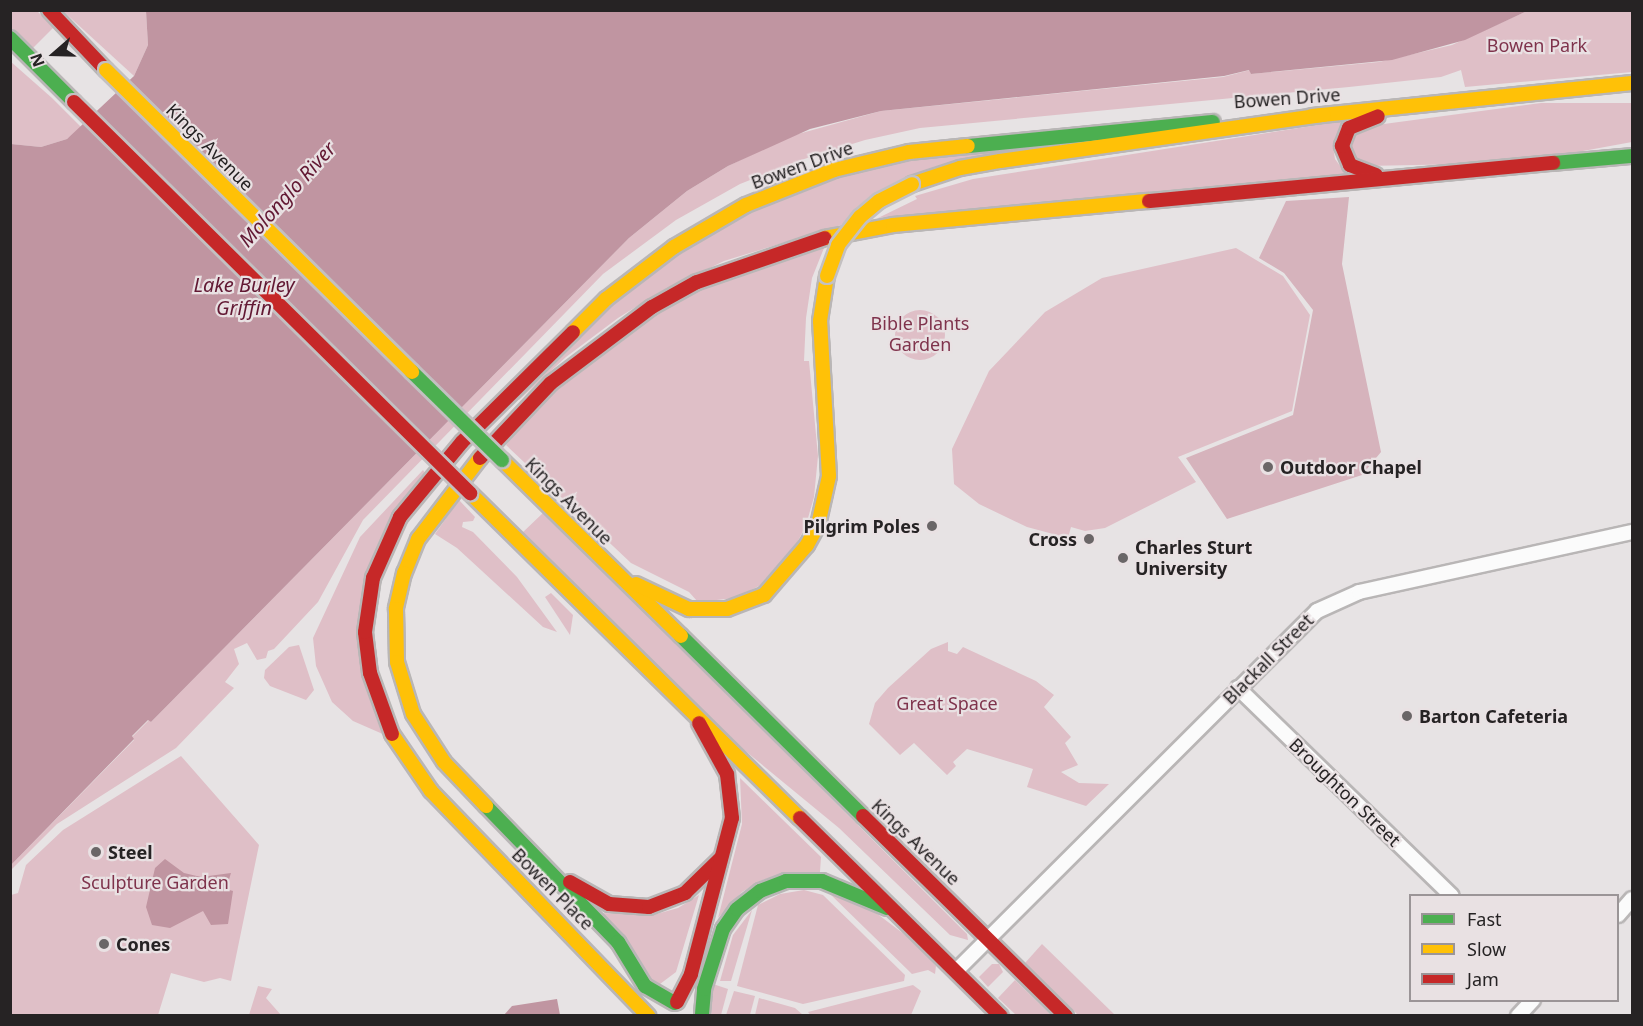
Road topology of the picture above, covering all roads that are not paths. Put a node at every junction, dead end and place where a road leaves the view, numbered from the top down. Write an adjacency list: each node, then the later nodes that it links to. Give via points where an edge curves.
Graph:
1 (50, 10): 11 (main road, Kings Avenue, bridge, via 106,70)
2 (10, 38): 13 (main road, bridge)
3 (1632, 83): 4 (main road, Bowen Drive)
4 (1605, 86): 5 (main road); 6 (main road, Bowen Drive)
5 (1632, 92)
6 (1408, 105): 7 (main road, Bowen Drive); 9 (main road, via 1356,124 1343,138 1343,155 1350,165)
7 (1324, 116): 11 (main road, bridge, via 1000,160 912,184 879,201 838,245 827,276 820,321 830,476 818,525 807,545 764,595 727,609 689,609); 14 (main road, Bowen Drive, via 1167,125 899,154 788,187 684,240 631,278 462,442 400,517 373,578 365,632 370,673 392,734)
8 (1630, 155): 9 (main road)
9 (1387, 178): 16 (main road, Bowen Place, via 892,225 806,241 697,282 599,344 522,412 479,459 418,539 404,573 395,635 404,688 429,742 464,786)
10 (1632, 532): 12 (street, Blackall Street, via 1341,598 1301,624)
11 (620, 576): 21 (main road, Kings Avenue)
12 (1239, 688): 17 (street, Broughton Street); 21 (street, Blackall Street)
13 (692, 711): 15 (main road, via 730,785 732,810); 20 (main road)
14 (426, 785): 26 (main road, Bowen Place)
15 (726, 845): 16 (main road, via 714,867 693,888 668,902 637,908 591,897); 24 (main road, via 691,974)
16 (538, 857): 24 (main road, Bowen Place, via 618,942 645,986)
17 (1450, 894)
18 (1632, 902): 19 (street)
19 (1619, 913)
20 (898, 914): 22 (main road); 25 (main road, via 849,889 822,881 786,881 759,891 737,909 723,929 704,989)
21 (990, 939): 22 (street, Blackall Street); 29 (main road, Kings Avenue)
22 (956, 970): 28 (main road)
23 (1531, 1002): 30 (street)
24 (676, 1003): 25 (main road, Bowen Place, via 688,1003); 27 (main road)
25 (702, 1015)
26 (648, 1016)
27 (659, 1016)
28 (1001, 1016)
29 (1066, 1016)
30 (1518, 1016)

